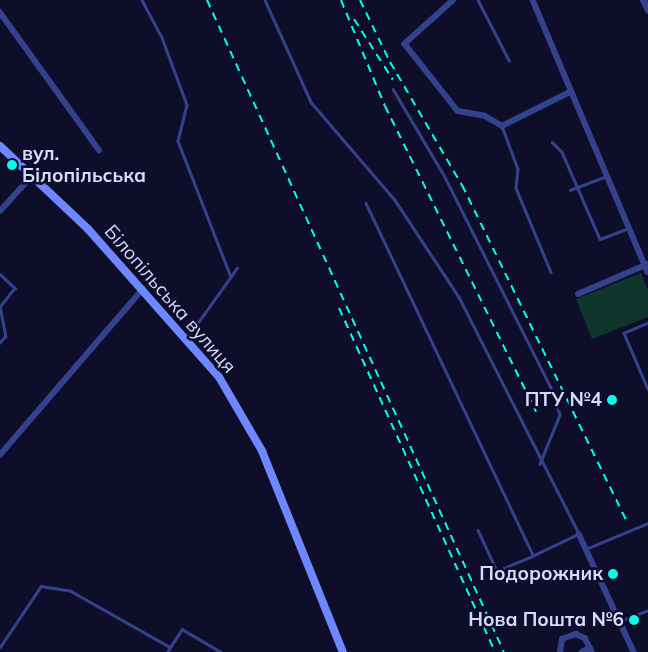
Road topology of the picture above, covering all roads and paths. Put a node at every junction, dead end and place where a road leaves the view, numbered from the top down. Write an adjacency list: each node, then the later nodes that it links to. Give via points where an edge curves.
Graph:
1 (142, 0): 28 (lane, via 161,35 187,105 178,141)
2 (265, 0): 37 (lane, via 311,102 395,200 459,297)
3 (454, 0): 12 (street, via 405,44 458,111 484,116)
4 (478, 0): 9 (lane)
5 (533, 0): 11 (street)
6 (643, 0): 7 (street)
7 (648, 10)
8 (0, 12): 15 (street)
9 (509, 60)
10 (393, 89): 37 (lane, via 445,177 552,390 560,415)
11 (570, 92): 12 (street); 17 (street)
12 (502, 126): 25 (lane, via 518,169 516,188)
13 (552, 142): 18 (lane, via 562,152)
14 (0, 146): 16 (main road, Білопільська вулиця)
15 (99, 150)
16 (32, 176): 21 (street); 29 (main road, Білопільська вулиця)
17 (607, 176): 18 (lane); 22 (street)
18 (578, 188): 19 (lane); 22 (lane, via 600,239)
19 (570, 190)
20 (366, 204): 42 (lane)
21 (0, 211)
22 (629, 228): 23 (street)
23 (647, 264): 26 (street); 30 (street)
24 (237, 268): 28 (lane)
25 (551, 272)
26 (648, 272)
27 (0, 274): 31 (lane, via 15,288)
28 (231, 276): 33 (lane)
29 (143, 289): 33 (main road, Білопільська вулиця); 36 (street)
30 (578, 294)
31 (0, 306): 34 (lane, via 6,336)
32 (648, 324): 35 (lane, via 624,333)
33 (187, 338): 50 (main road, Білопільська вулиця, via 238,406 262,451)
34 (0, 342)
35 (648, 389)
36 (0, 455)
37 (540, 464): 40 (lane)
38 (648, 523): 41 (lane)
39 (478, 530): 42 (lane, via 497,571)
40 (579, 534): 41 (street); 42 (lane)
41 (586, 549): 44 (street)
42 (533, 556)
43 (648, 610): 44 (lane)
44 (620, 621): 53 (street)
45 (0, 647): 46 (lane, via 41,586 71,591)
46 (170, 647): 48 (lane); 49 (lane, via 182,629)
47 (591, 650): 51 (street, via 581,635 571,634 562,639); 52 (street)
48 (167, 652)
49 (221, 652)
50 (343, 652)
51 (560, 652)
52 (582, 652)
53 (634, 652)

